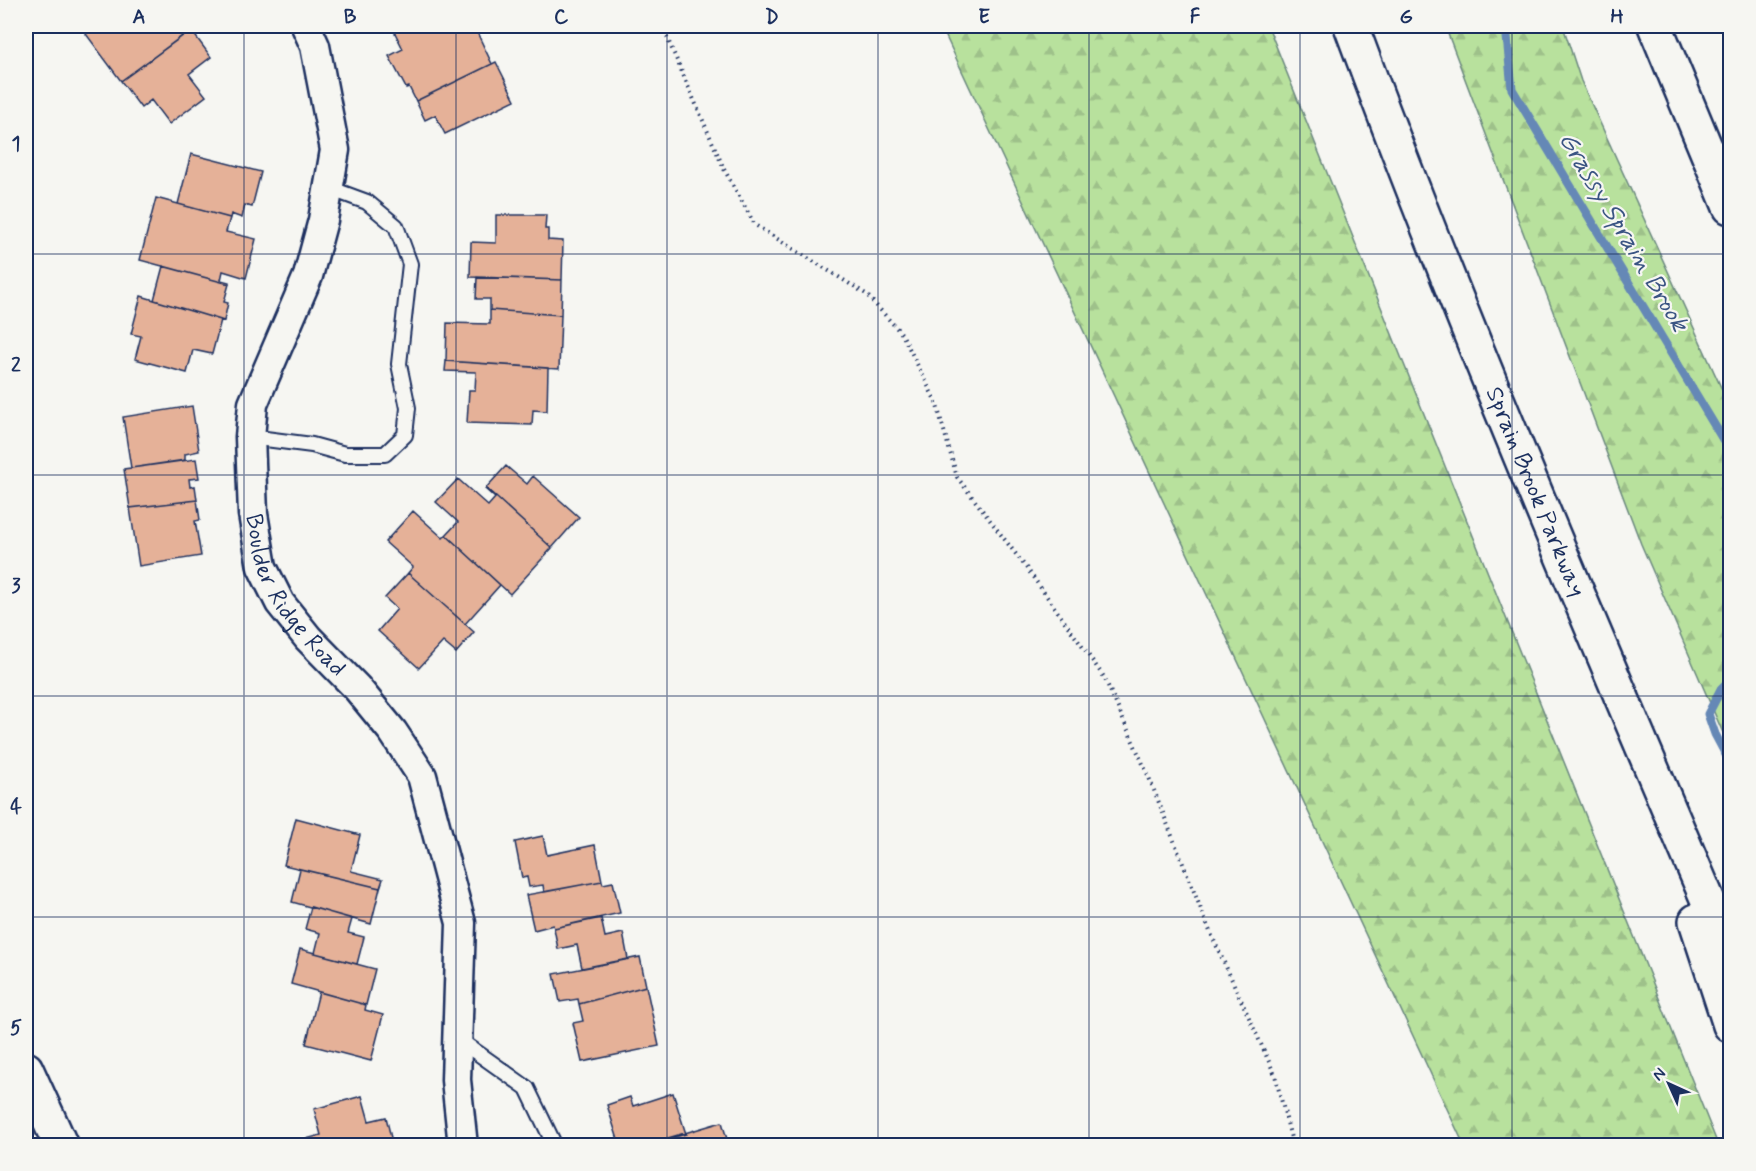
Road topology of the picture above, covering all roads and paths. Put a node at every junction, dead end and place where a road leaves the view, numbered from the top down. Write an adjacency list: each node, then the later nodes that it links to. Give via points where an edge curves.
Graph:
1 (306, 26): 5 (street, Boulder Ridge Road, via 315,46 335,150)
2 (662, 26): 16 (path, via 724,169 755,225 866,294 902,334 936,402 957,477 1104,677 1208,927 1275,1075)
3 (1351, 26): 8 (main road, Sprain Brook Parkway, via 1444,269)
4 (1655, 26): 6 (main road)
5 (329, 188): 7 (street, Boulder Ridge Road, via 308,276 253,404); 7 (lane, via 367,202 396,226 410,264 399,364 408,408 405,435 385,454 345,454 312,445)
6 (1731, 207)
7 (250, 437): 11 (street, Boulder Ridge Road, via 253,514 262,567 280,603 364,696 422,776 461,923)
8 (1626, 708): 9 (main road, Sprain Brook Parkway); 10 (main road)
9 (1731, 952)
10 (1731, 1025)
11 (458, 1039): 14 (street, Boulder Ridge Road, via 456,1080); 15 (lane, via 527,1088)
12 (26, 1069): 13 (main road)
13 (61, 1146)
14 (463, 1146)
15 (555, 1146)
16 (1293, 1146)

